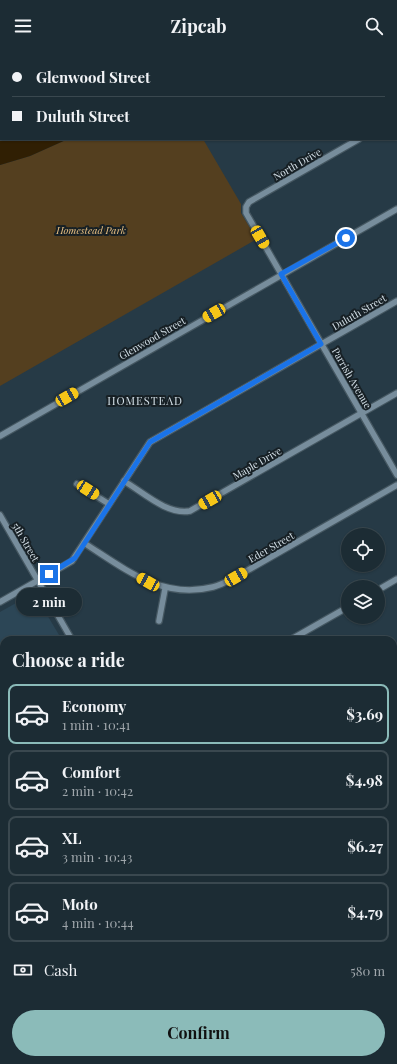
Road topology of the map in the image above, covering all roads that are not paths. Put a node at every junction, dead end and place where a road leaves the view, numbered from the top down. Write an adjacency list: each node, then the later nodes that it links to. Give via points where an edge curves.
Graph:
1 (357, 140): 2 (street, North Drive, via 249,202)
2 (246, 207): 4 (street, Parrish Avenue, via 246,213)
3 (397, 208): 4 (street, Glenwood Street)
4 (281, 274): 6 (street, Parrish Avenue); 9 (street, Glenwood Street)
5 (397, 301): 6 (street, Duluth Street)
6 (321, 344): 8 (street, Parrish Avenue); 11 (street, Duluth Street, via 150,442)
7 (397, 393): 8 (street, Maple Drive)
8 (362, 413): 10 (street, Parrish Avenue); 11 (street, Maple Drive, via 190,511 169,509)
9 (0, 436)
10 (397, 475)
11 (124, 481): 14 (street, Duluth Street)
12 (77, 484): 14 (street)
13 (397, 485): 20 (street, Eder Street, via 214,587 182,590)
14 (109, 504): 16 (street, Duluth Street)
15 (0, 515): 18 (street, 5th Street)
16 (84, 543): 18 (street, Duluth Street, via 72,561); 20 (street, Eder Street, via 137,576)
17 (397, 579): 19 (street)
18 (38, 581): 21 (street, Duluth Street); 24 (street, 5th Street)
19 (385, 586)
20 (165, 588): 23 (street)
21 (0, 602)
22 (341, 611): 25 (street)
23 (159, 621)
24 (70, 636)
25 (297, 636)

